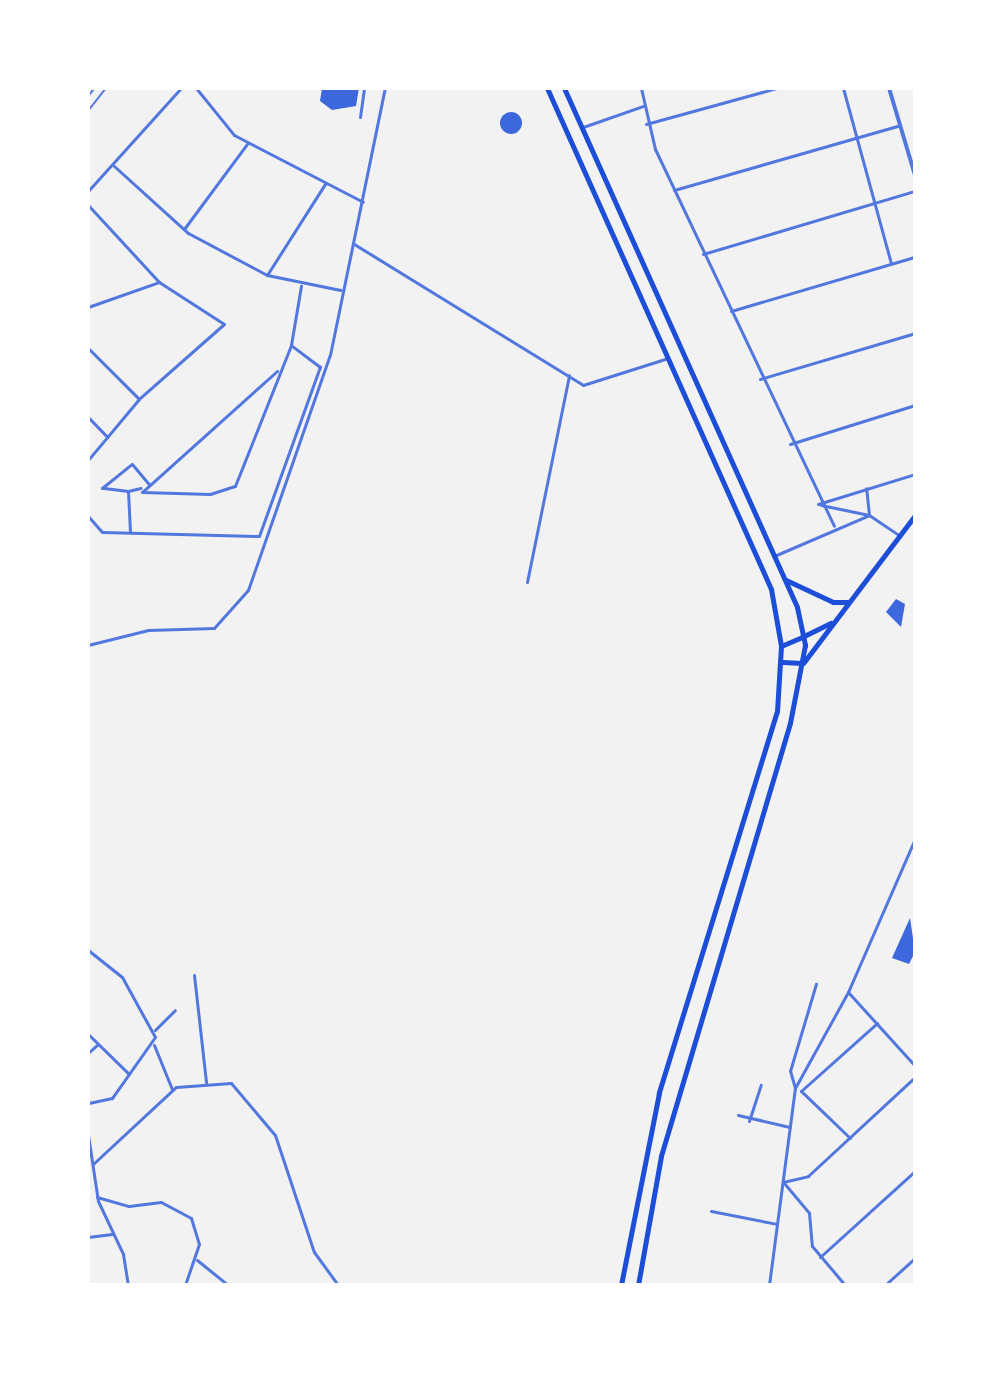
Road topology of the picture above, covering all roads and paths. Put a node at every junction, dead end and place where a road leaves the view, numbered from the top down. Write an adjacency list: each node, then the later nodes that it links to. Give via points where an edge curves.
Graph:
1 (95, 88): 15 (lane)
2 (106, 88): 17 (lane)
3 (181, 88): 24 (street)
4 (196, 88): 23 (street)
5 (364, 88): 18 (street)
6 (385, 88): 30 (street)
7 (547, 88): 47 (main road)
8 (564, 88): 21 (main road)
9 (641, 88): 16 (street)
10 (753, 88): 14 (street)
11 (777, 88): 14 (street)
12 (843, 88): 22 (street)
13 (889, 88): 20 (street)
14 (755, 94): 19 (street)
15 (88, 96)
16 (643, 106): 19 (street); 21 (street)
17 (88, 111)
18 (360, 117)
19 (646, 124): 27 (street)
20 (900, 125): 22 (street); 25 (street)
21 (580, 128): 69 (main road)
22 (856, 136): 27 (street); 31 (street)
23 (247, 144): 26 (street); 33 (street)
24 (114, 166): 28 (street); 33 (street)
25 (915, 175)
26 (325, 183): 30 (street); 38 (street)
27 (674, 190): 35 (street)
28 (88, 191)
29 (915, 191): 31 (street)
30 (363, 202): 34 (street)
31 (873, 202): 35 (street); 37 (street)
32 (88, 205): 39 (street)
33 (184, 229): 38 (street)
34 (353, 243): 41 (street); 49 (street)
35 (703, 254): 43 (street)
36 (915, 257): 37 (street)
37 (891, 263): 43 (street)
38 (267, 275): 40 (street)
39 (159, 282): 42 (street); 51 (street, via 224,324)
40 (301, 286): 41 (street); 45 (street)
41 (340, 290): 75 (street, via 300,457 239,606 214,628 148,630)
42 (88, 307)
43 (729, 312): 50 (street)
44 (915, 333): 50 (street)
45 (291, 345): 48 (street); 67 (street, via 320,367 259,536)
46 (88, 348): 51 (street)
47 (665, 359): 49 (street, via 593,387); 76 (main road, via 771,589)
48 (277, 371): 58 (street); 59 (street, via 232,489)
49 (569, 375): 71 (street)
50 (760, 379): 55 (street)
51 (139, 399): 54 (street)
52 (915, 405): 55 (street)
53 (88, 417): 54 (street)
54 (107, 437): 56 (street)
55 (790, 444): 62 (street)
56 (88, 460)
57 (915, 474): 60 (street)
58 (149, 484): 59 (street); 61 (street, via 132,464 102,488)
59 (141, 488): 61 (street)
60 (866, 488): 62 (street); 63 (street)
61 (128, 491): 67 (street)
62 (818, 504): 63 (street); 66 (street)
63 (869, 515): 66 (street); 68 (street)
64 (915, 515): 68 (main road)
65 (88, 516): 67 (street, via 102,532)
66 (834, 526): 69 (street)
67 (130, 532)
68 (899, 535): 72 (main road)
69 (774, 556): 70 (main road)
70 (785, 580): 72 (main road); 74 (main road)
71 (527, 582)
72 (848, 602): 73 (main road)
73 (831, 623): 74 (main road); 78 (main road)
74 (804, 636): 76 (main road); 78 (main road)
75 (88, 645)
76 (781, 646): 77 (main road)
77 (782, 662): 78 (main road); 120 (main road, via 771,732 656,1106)
78 (804, 662): 121 (main road, via 674,1107)
79 (915, 839): 83 (street)
80 (88, 950): 86 (street, via 122,977 133,1005)
81 (194, 975): 94 (street)
82 (816, 984): 96 (street, via 790,1071)
83 (848, 992): 85 (street); 96 (street)
84 (175, 1010): 86 (street)
85 (877, 1023): 91 (street); 103 (street, via 801,1091)
86 (155, 1030): 89 (street)
87 (88, 1034): 88 (street)
88 (98, 1044): 90 (street); 92 (street)
89 (154, 1045): 92 (street); 97 (street)
90 (88, 1053)
91 (915, 1066)
92 (129, 1074): 98 (street, via 105,1104)
93 (915, 1077): 103 (street)
94 (206, 1082): 97 (street); 119 (street, via 241,1090 275,1135 314,1252)
95 (761, 1085): 100 (street)
96 (795, 1088): 101 (street)
97 (172, 1089): 104 (street)
98 (88, 1103)
99 (738, 1115): 100 (street)
100 (749, 1121): 101 (street)
101 (790, 1127): 106 (street)
102 (88, 1135): 104 (street)
103 (850, 1138): 106 (street, via 808,1176)
104 (93, 1164): 107 (street)
105 (915, 1171): 113 (street)
106 (783, 1182): 110 (street); 113 (street, via 809,1213)
107 (97, 1199): 108 (street); 111 (street); 115 (street, via 181,1211 198,1235)
108 (88, 1201)
109 (711, 1211): 110 (street)
110 (777, 1224): 122 (street)
111 (112, 1234): 112 (street); 116 (street)
112 (88, 1237)
113 (820, 1257): 123 (street)
114 (915, 1258): 124 (street)
115 (197, 1260): 117 (street); 118 (street)
116 (128, 1285)
117 (185, 1285)
118 (228, 1285)
119 (338, 1285)
120 (621, 1285)
121 (638, 1285)
122 (769, 1285)
123 (845, 1285)
124 (885, 1285)

